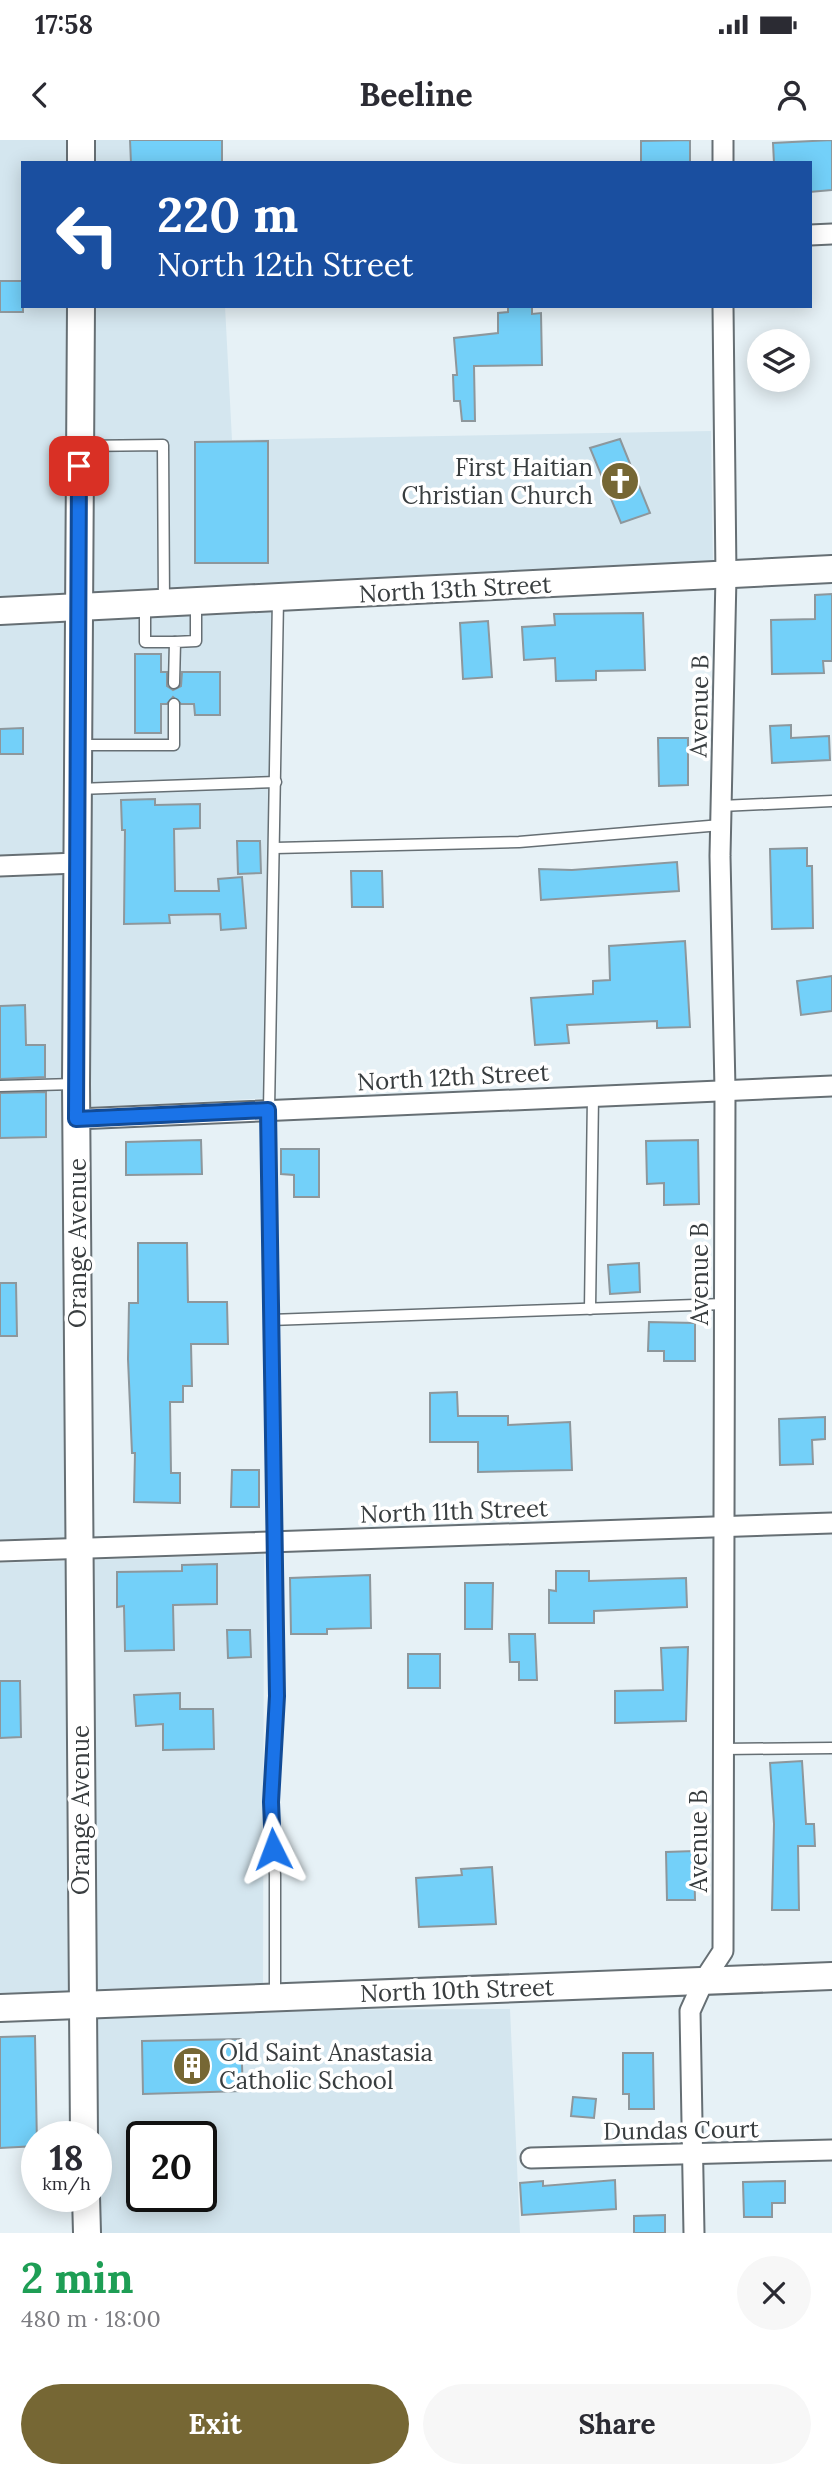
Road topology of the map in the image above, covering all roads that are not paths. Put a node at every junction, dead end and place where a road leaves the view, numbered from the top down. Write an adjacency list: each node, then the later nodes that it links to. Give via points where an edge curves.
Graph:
1 (81, 140): 3 (main road)
2 (723, 140): 4 (street)
3 (81, 161)
4 (723, 161)
5 (832, 234): 6 (street)
6 (812, 235)
7 (81, 308): 9 (main road, Orange Avenue)
8 (723, 308): 11 (street, Avenue B)
9 (79, 446): 14 (lane, via 163,445); 15 (main road, Orange Avenue)
10 (832, 569): 11 (main road, North 13th Street)
11 (726, 576): 12 (main road, North 13th Street); 24 (street, Avenue B)
12 (278, 598): 13 (main road, North 13th Street); 21 (lane)
13 (196, 603): 14 (main road, North 13th Street); 17 (lane, via 196,641)
14 (154, 604): 15 (main road, North 13th Street); 17 (lane, via 145,642)
15 (78, 608): 16 (main road, North 13th Street); 20 (main road, Orange Avenue)
16 (0, 611)
17 (175, 642): 18 (lane)
18 (174, 683)
19 (174, 704): 20 (lane, via 174,745)
20 (78, 745): 22 (main road, Orange Avenue)
21 (276, 782): 22 (lane); 25 (lane)
22 (78, 789): 26 (main road, Orange Avenue)
23 (832, 801): 24 (lane)
24 (721, 816): 25 (lane, via 520,842); 31 (street, Avenue B)
25 (275, 848): 33 (lane)
26 (78, 863): 27 (street); 28 (main road, Orange Avenue)
27 (0, 866)
28 (76, 1084): 29 (lane); 34 (main road, Orange Avenue)
29 (0, 1086)
30 (832, 1086): 31 (street, North 12th Street)
31 (724, 1089): 32 (street, North 12th Street); 35 (street, Avenue B)
32 (593, 1095): 33 (street, North 12th Street); 36 (lane)
33 (268, 1110): 34 (street, North 12th Street); 37 (lane)
34 (76, 1119): 41 (main road, Orange Avenue)
35 (724, 1304): 36 (lane); 39 (street, Avenue B)
36 (590, 1309): 37 (lane)
37 (270, 1320): 40 (lane)
38 (832, 1523): 39 (street, North 11th Street)
39 (722, 1526): 40 (street, North 11th Street); 44 (street, Avenue B)
40 (273, 1542): 41 (street, North 11th Street); 47 (lane)
41 (78, 1549): 42 (street, North 11th Street); 48 (main road, Orange Avenue)
42 (0, 1551)
43 (832, 1748): 44 (lane)
44 (723, 1749): 46 (street, Avenue B, via 723,1951)
45 (832, 1976): 46 (main road, North 10th Street)
46 (704, 1980): 47 (main road, North 10th Street); 52 (street, Avenue B, via 690,2011)
47 (275, 1998): 48 (main road, North 10th Street)
48 (82, 2005): 49 (main road, North 10th Street); 50 (main road, Orange Avenue)
49 (0, 2008)
50 (85, 2121)
51 (832, 2150): 52 (street, Dundas Court)
52 (691, 2155): 53 (street, Dundas Court); 56 (street, Avenue B)
53 (531, 2158)
54 (86, 2212): 55 (main road)
55 (87, 2233)
56 (694, 2233)

